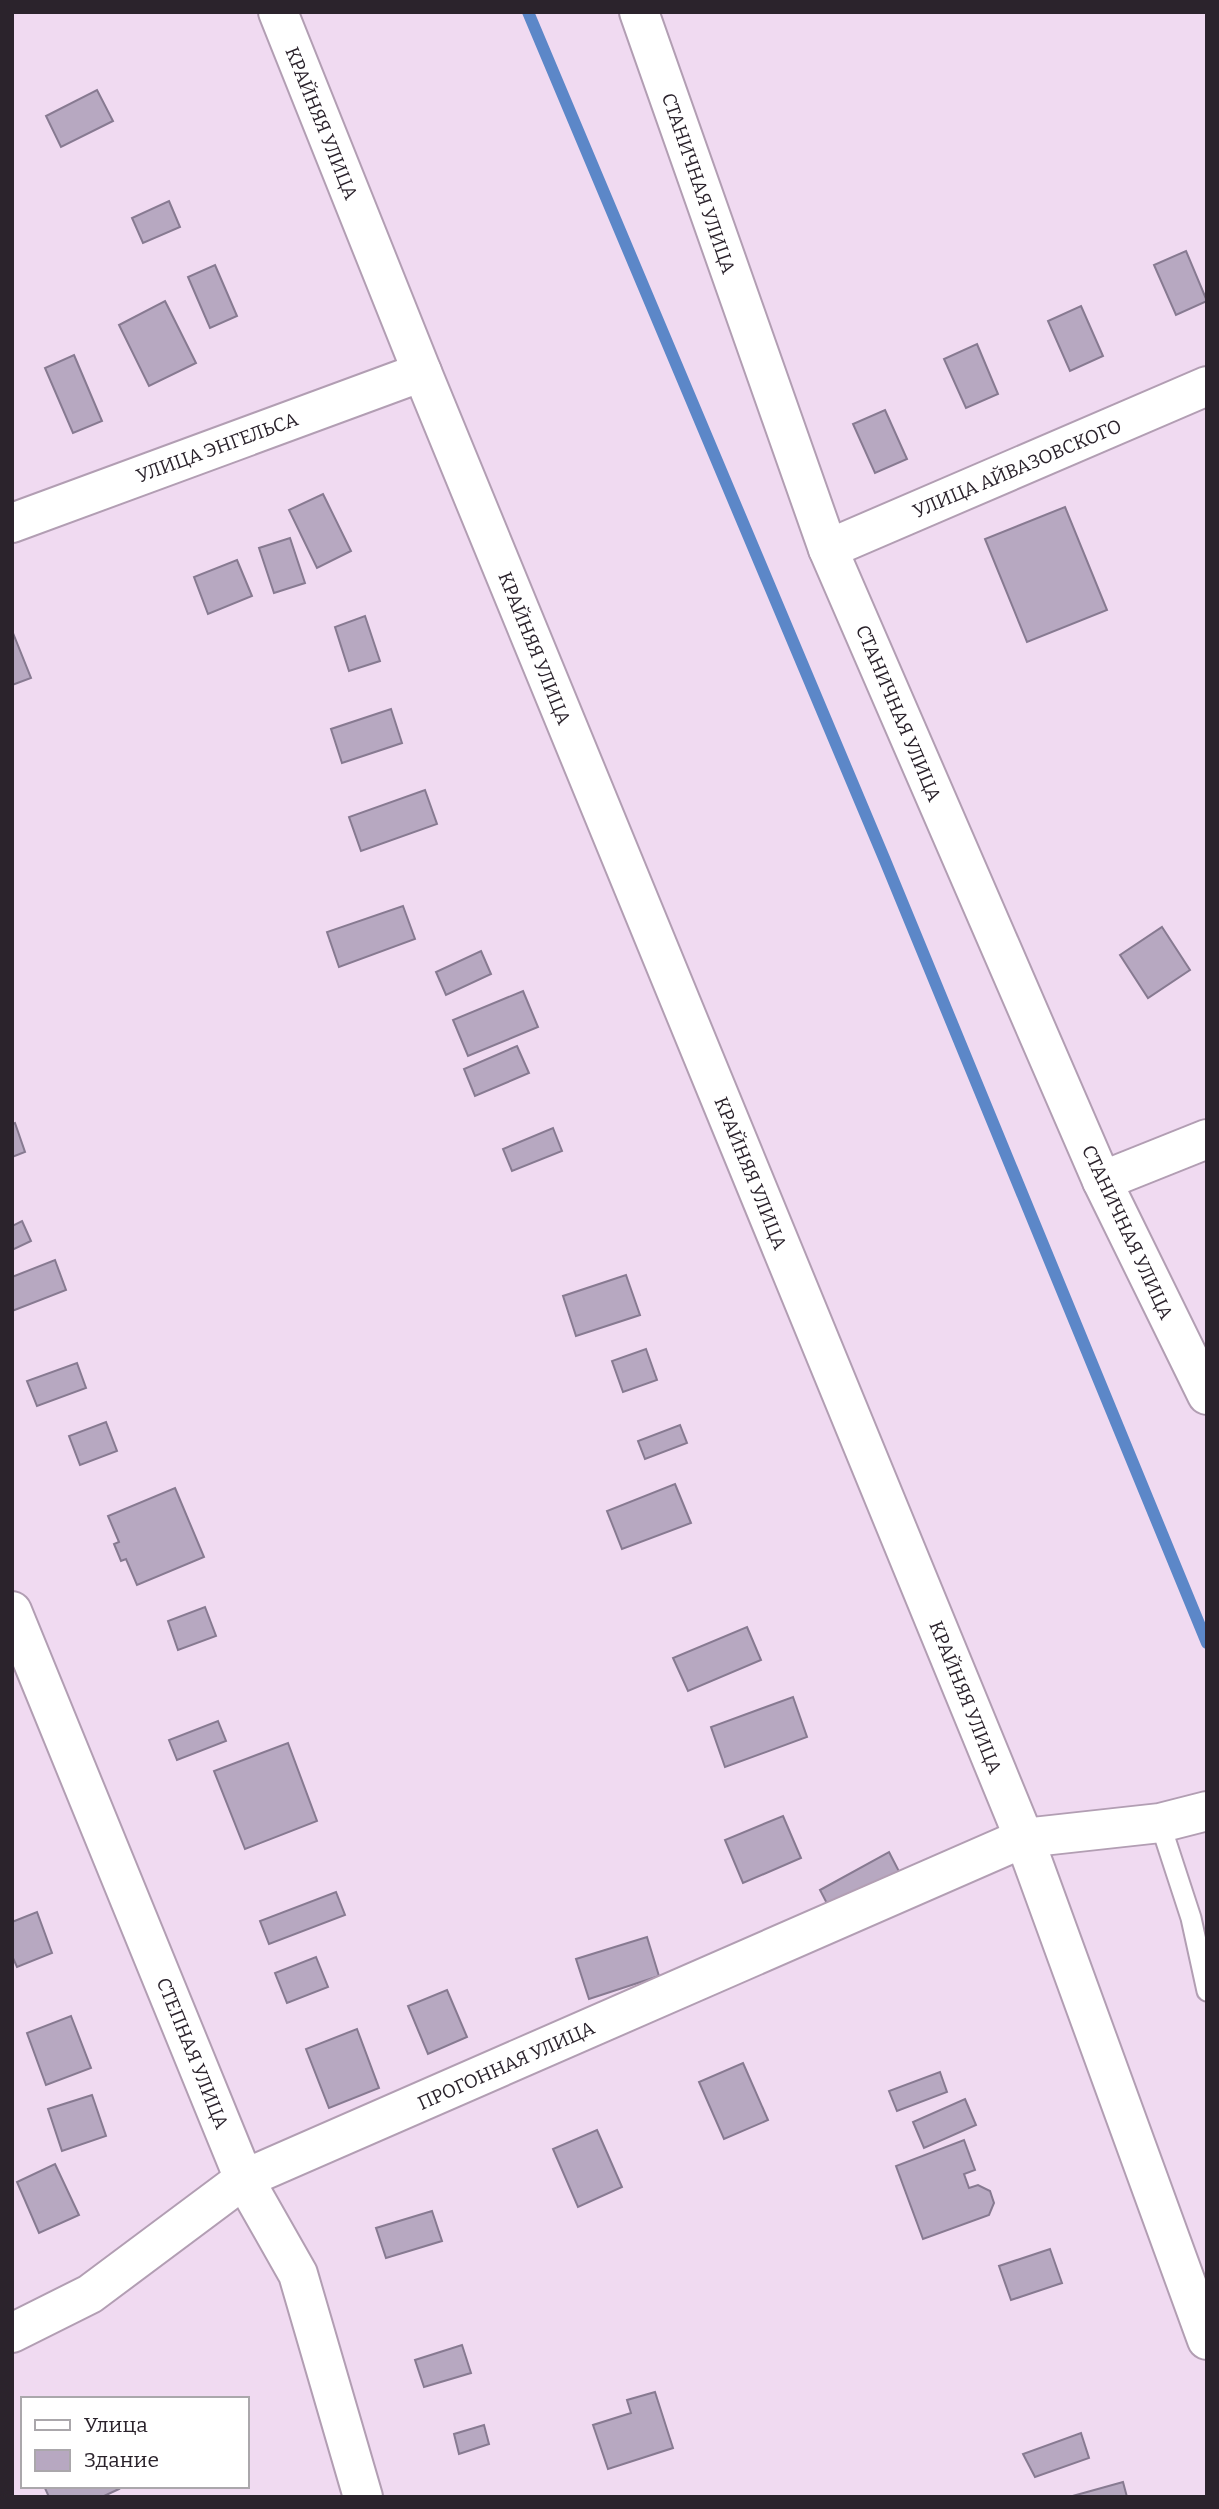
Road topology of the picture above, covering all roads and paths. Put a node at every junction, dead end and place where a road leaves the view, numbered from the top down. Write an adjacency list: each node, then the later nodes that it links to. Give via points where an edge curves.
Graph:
1 (278, 12): 3 (street, КРАЙНЯЯ УЛИЦА)
2 (639, 12): 6 (street, СТАНИЧНАЯ УЛИЦА)
3 (422, 372): 5 (street, УЛИЦА ЭНГЕЛЬСА); 13 (street, КРАЙНЯЯ УЛИЦА)
4 (1207, 386): 6 (street, УЛИЦА АЙВАЗОВСКОГО)
5 (12, 523)
6 (828, 549): 8 (street, СТАНИЧНАЯ УЛИЦА)
7 (1207, 1139): 8 (street)
8 (1102, 1181): 9 (street, СТАНИЧНАЯ УЛИЦА)
9 (1207, 1395)
10 (12, 1611): 15 (street, СТЕПНАЯ УЛИЦА)
11 (1207, 1811): 12 (street, ПРОГОННАЯ УЛИЦА)
12 (1160, 1823): 13 (street, ПРОГОННАЯ УЛИЦА); 14 (lane, via 1191,1918)
13 (1024, 1838): 15 (street, ПРОГОННАЯ УЛИЦА); 17 (street, КРАЙНЯЯ УЛИЦА)
14 (1207, 1992)
15 (244, 2179): 16 (street, ПРОГОННАЯ УЛИЦА, via 90,2294); 18 (street, СТЕПНАЯ УЛИЦА, via 298,2274)
16 (12, 2333)
17 (1207, 2340)
18 (363, 2497)

